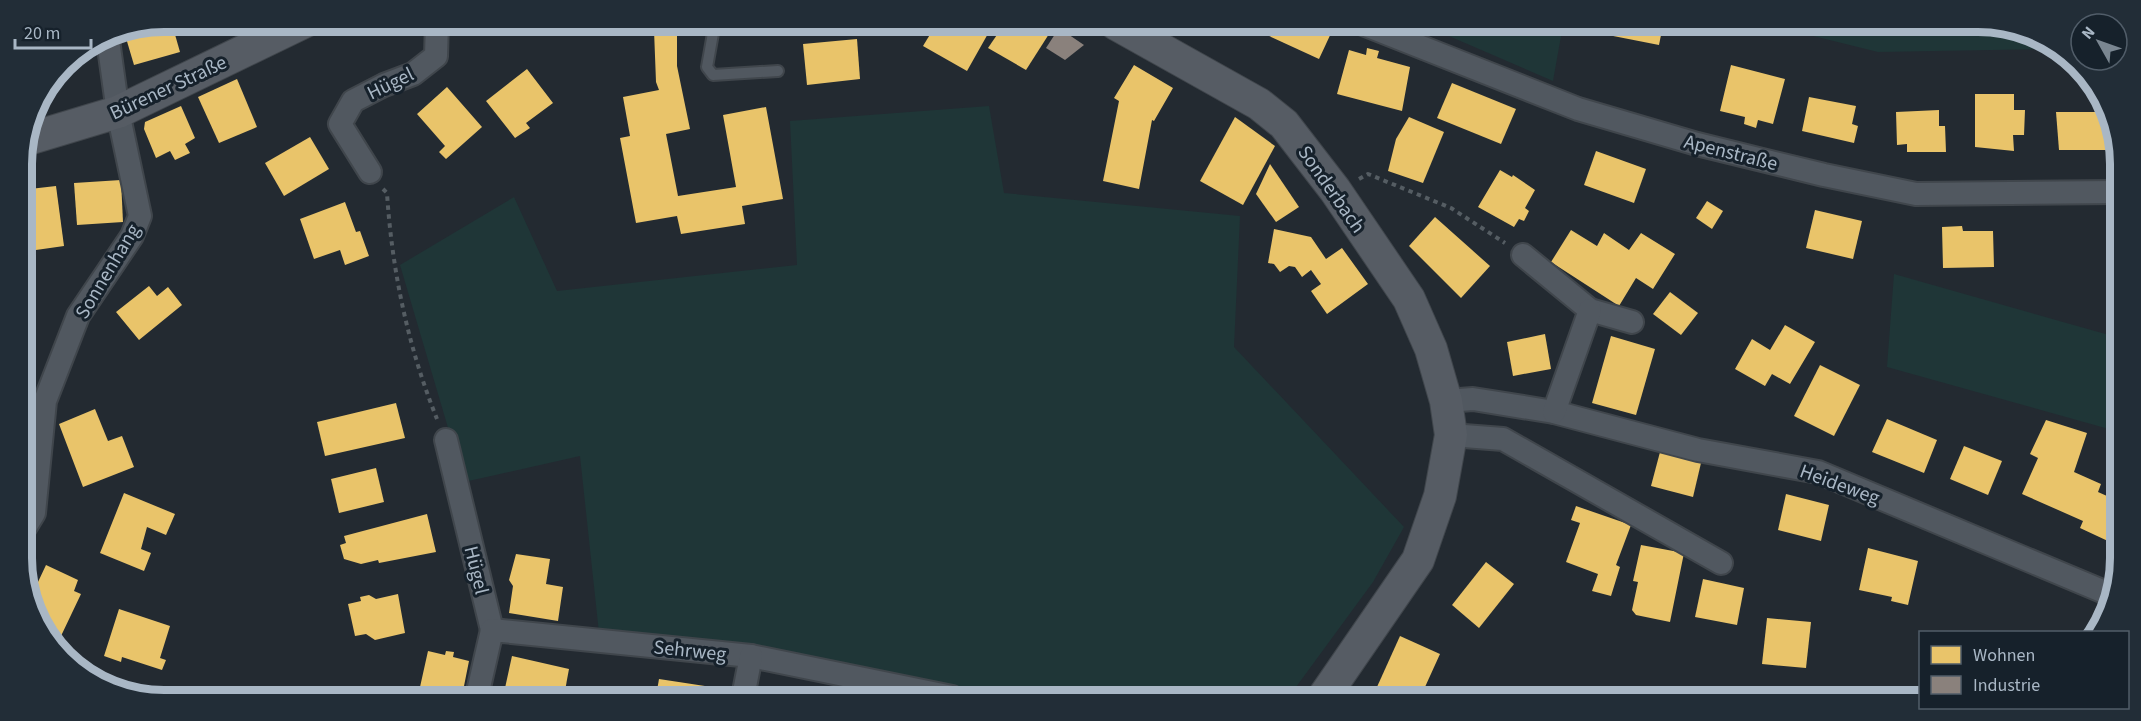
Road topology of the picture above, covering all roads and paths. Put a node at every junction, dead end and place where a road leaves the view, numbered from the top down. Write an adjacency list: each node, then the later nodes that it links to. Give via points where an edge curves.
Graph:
1 (283, 32): 8 (street, Bürener Straße)
2 (437, 32): 10 (street, Hügel, via 436,56 413,74 353,101 340,124)
3 (714, 32): 7 (lane, via 707,67 713,75)
4 (1130, 32): 11 (street, Sonderbach, via 1259,104 1284,124)
5 (1383, 32): 12 (street, Apenstraße, via 1578,109 1824,175 1916,194)
6 (108, 43): 8 (street, Sonnenhang)
7 (778, 71)
8 (118, 112): 9 (street, Bürener Straße); 20 (street, Sonnenhang, via 140,216 132,236 78,316 45,401)
9 (35, 137)
10 (370, 172): 19 (path, via 387,193 391,252 419,375)
11 (1335, 190): 13 (path, via 1368,174 1451,207); 16 (street, Sonderbach, via 1409,299 1431,349)
12 (2110, 192)
13 (1523, 255): 14 (street)
14 (1590, 310): 15 (street); 17 (street)
15 (1632, 322)
16 (1446, 401): 17 (street, Heideweg, via 1473,399); 18 (street, Sonderbach)
17 (1554, 412): 22 (street, Heideweg, via 1698,450 1818,472)
18 (1451, 435): 21 (street, via 1503,439); 25 (street, Sonderbach, via 1440,495 1418,560)
19 (446, 440): 23 (street, Hügel)
20 (32, 516)
21 (1722, 563)
22 (2105, 592)
23 (492, 630): 24 (street, Sehrweg); 26 (street)
24 (751, 656): 27 (street); 28 (street, Sehrweg)
25 (1329, 689)
26 (478, 690)
27 (744, 690)
28 (916, 690)

